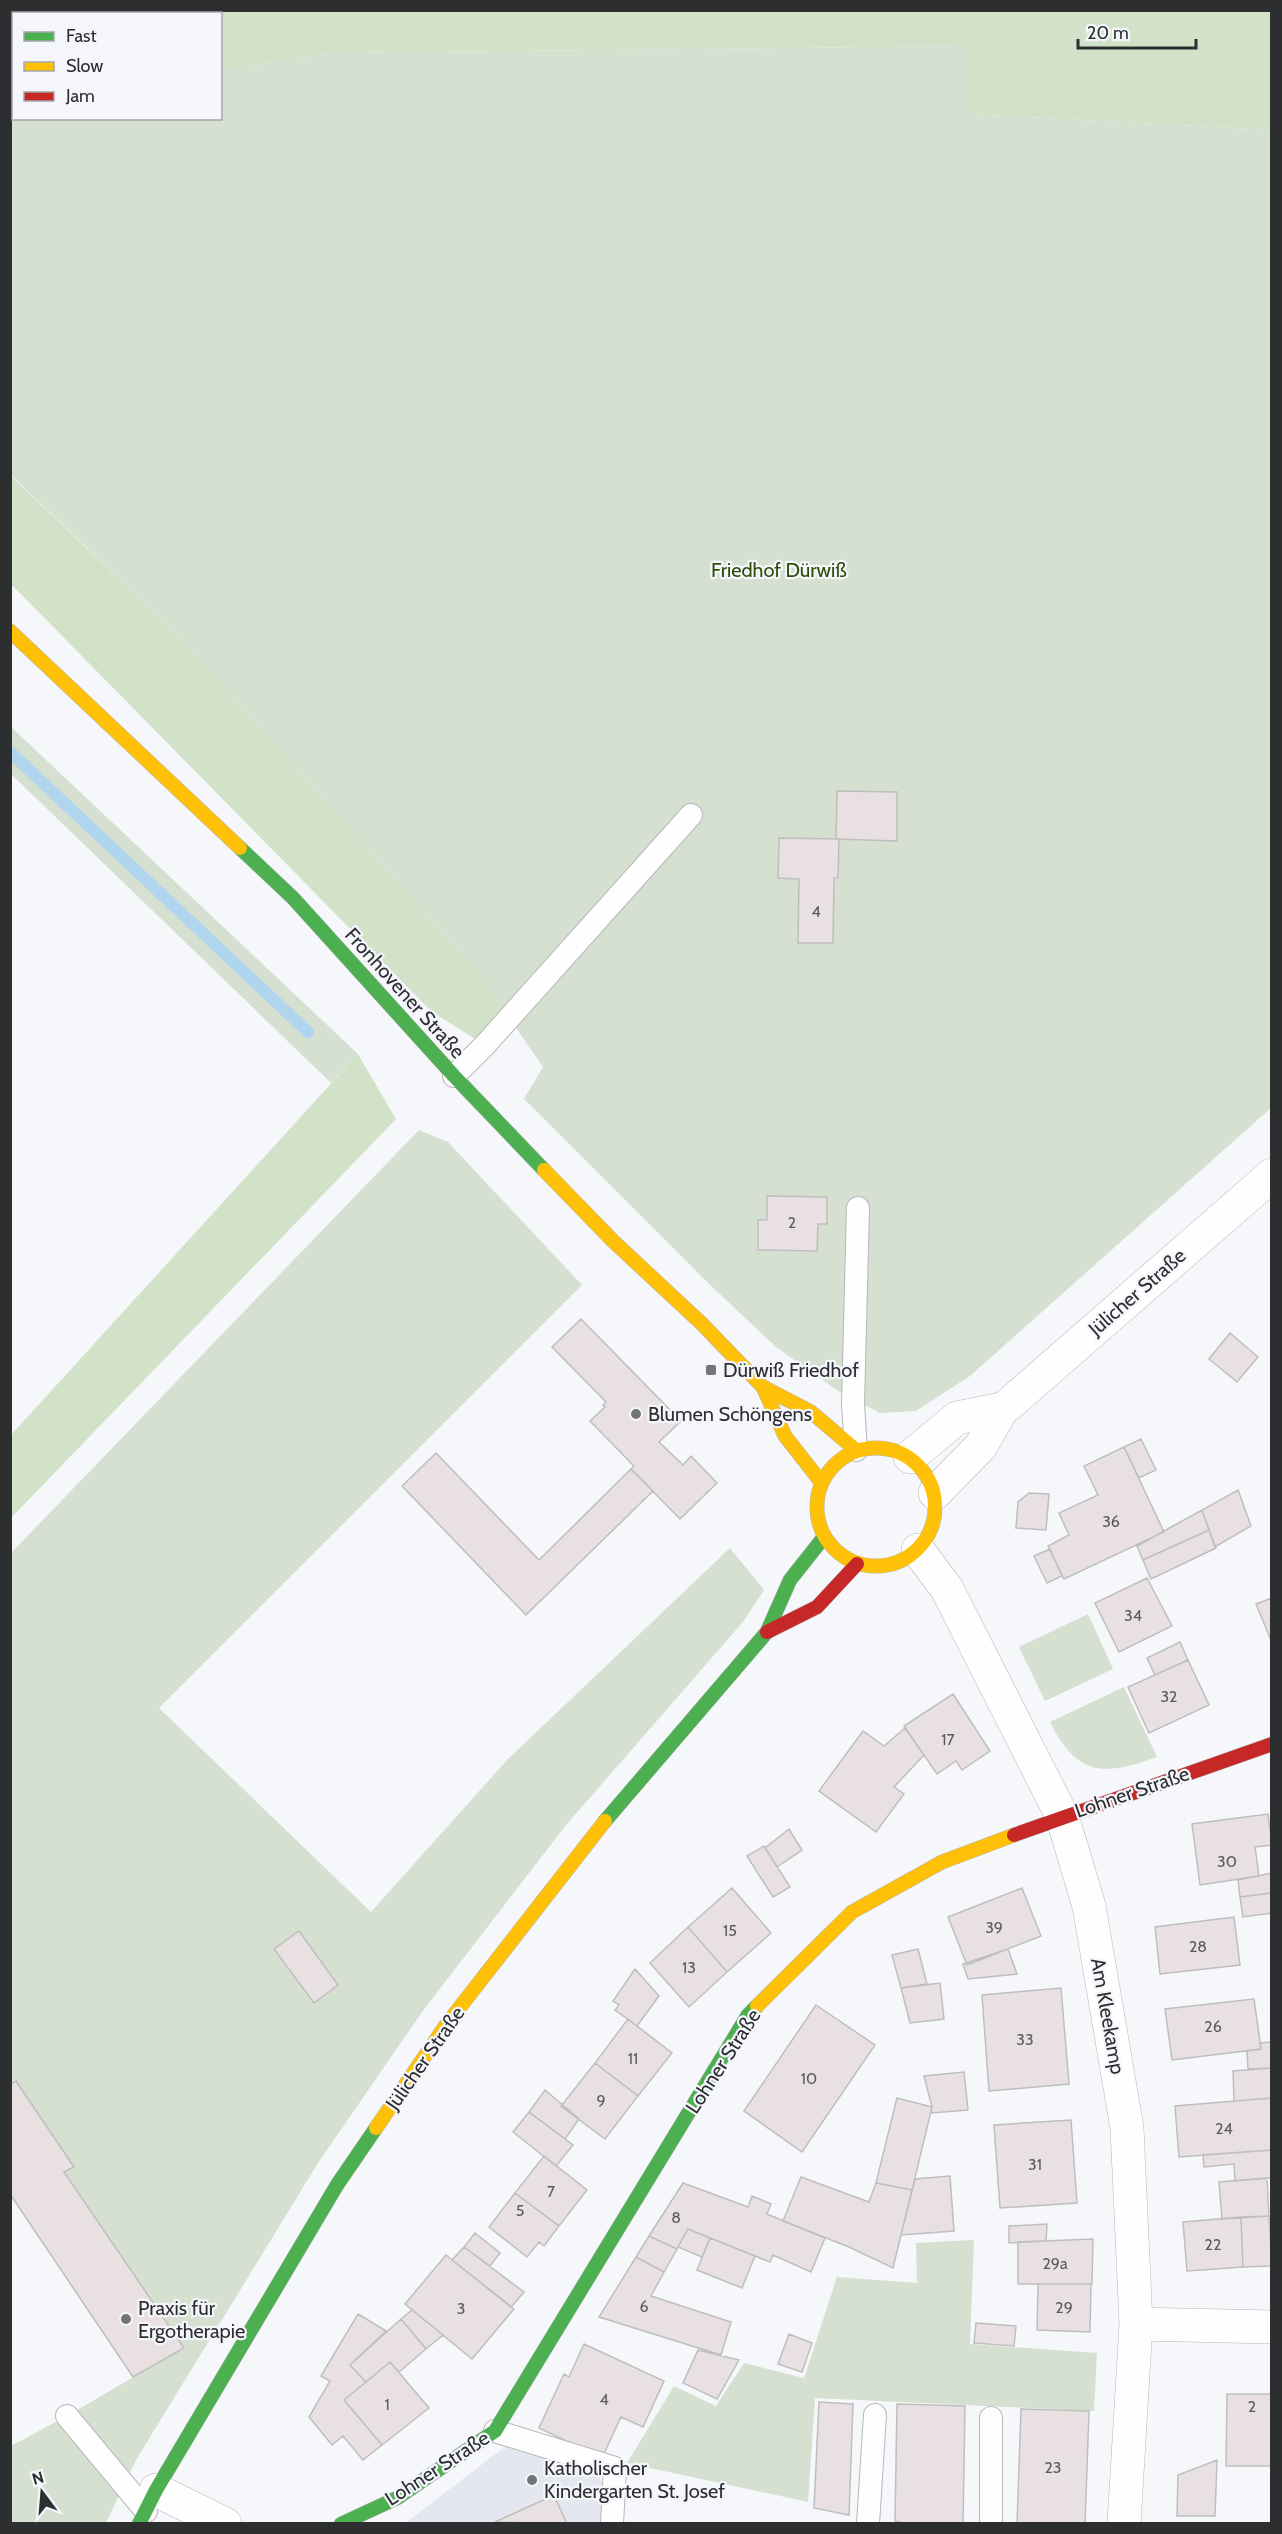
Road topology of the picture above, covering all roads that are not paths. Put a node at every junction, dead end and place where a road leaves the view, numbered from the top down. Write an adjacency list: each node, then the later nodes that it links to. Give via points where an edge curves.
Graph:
1 (10, 631): 3 (street, Fronhovener Straße, via 293,898)
2 (691, 815): 3 (lane)
3 (454, 1076): 6 (street, Fronhovener Straße, via 613,1241)
4 (1272, 1175): 7 (street, Jülicher Straße)
5 (858, 1208): 8 (lane)
6 (763, 1387): 8 (street, Fronhovener Straße, via 811,1412); 10 (street, Fronhovener Straße, via 785,1436)
7 (1002, 1408): 9 (street, Jülicher Straße, via 957,1418); 11 (street, Jülicher Straße, via 981,1446)
8 (856, 1450): 9 (street, via 884,1447); 10 (street, via 835,1462)
9 (910, 1457): 11 (street, via 926,1473)
10 (822, 1482): 12 (street, via 816,1509)
11 (935, 1493): 13 (street, via 936,1514 931,1533)
12 (824, 1537): 14 (street, via 838,1553); 15 (street, Jülicher Straße, via 790,1580)
13 (918, 1550): 14 (street, via 900,1562 879,1567); 17 (street, Am Kleekamp, via 947,1589)
14 (857, 1564): 15 (street, Jülicher Straße, via 817,1607)
15 (767, 1632): 24 (street, Jülicher Straße, via 590,1839 446,2025 337,2185)
16 (1272, 1744): 17 (street, Lohner Straße)
17 (1062, 1816): 18 (street, Am Kleekamp, via 1089,1906 1127,2127); 23 (street, Lohner Straße, via 942,1862 852,1912 748,2015)
18 (1136, 2324): 19 (street); 30 (street, Am Kleekamp)
19 (1272, 2326)
20 (875, 2415): 28 (lane)
21 (68, 2416): 24 (lane)
22 (991, 2418): 29 (lane)
23 (495, 2432): 26 (street, Lohner Straße, via 397,2498); 27 (lane, via 615,2468)
24 (147, 2508): 25 (street)
25 (225, 2523)
26 (341, 2523)
27 (612, 2523)
28 (868, 2523)
29 (991, 2523)
30 (1124, 2523)

